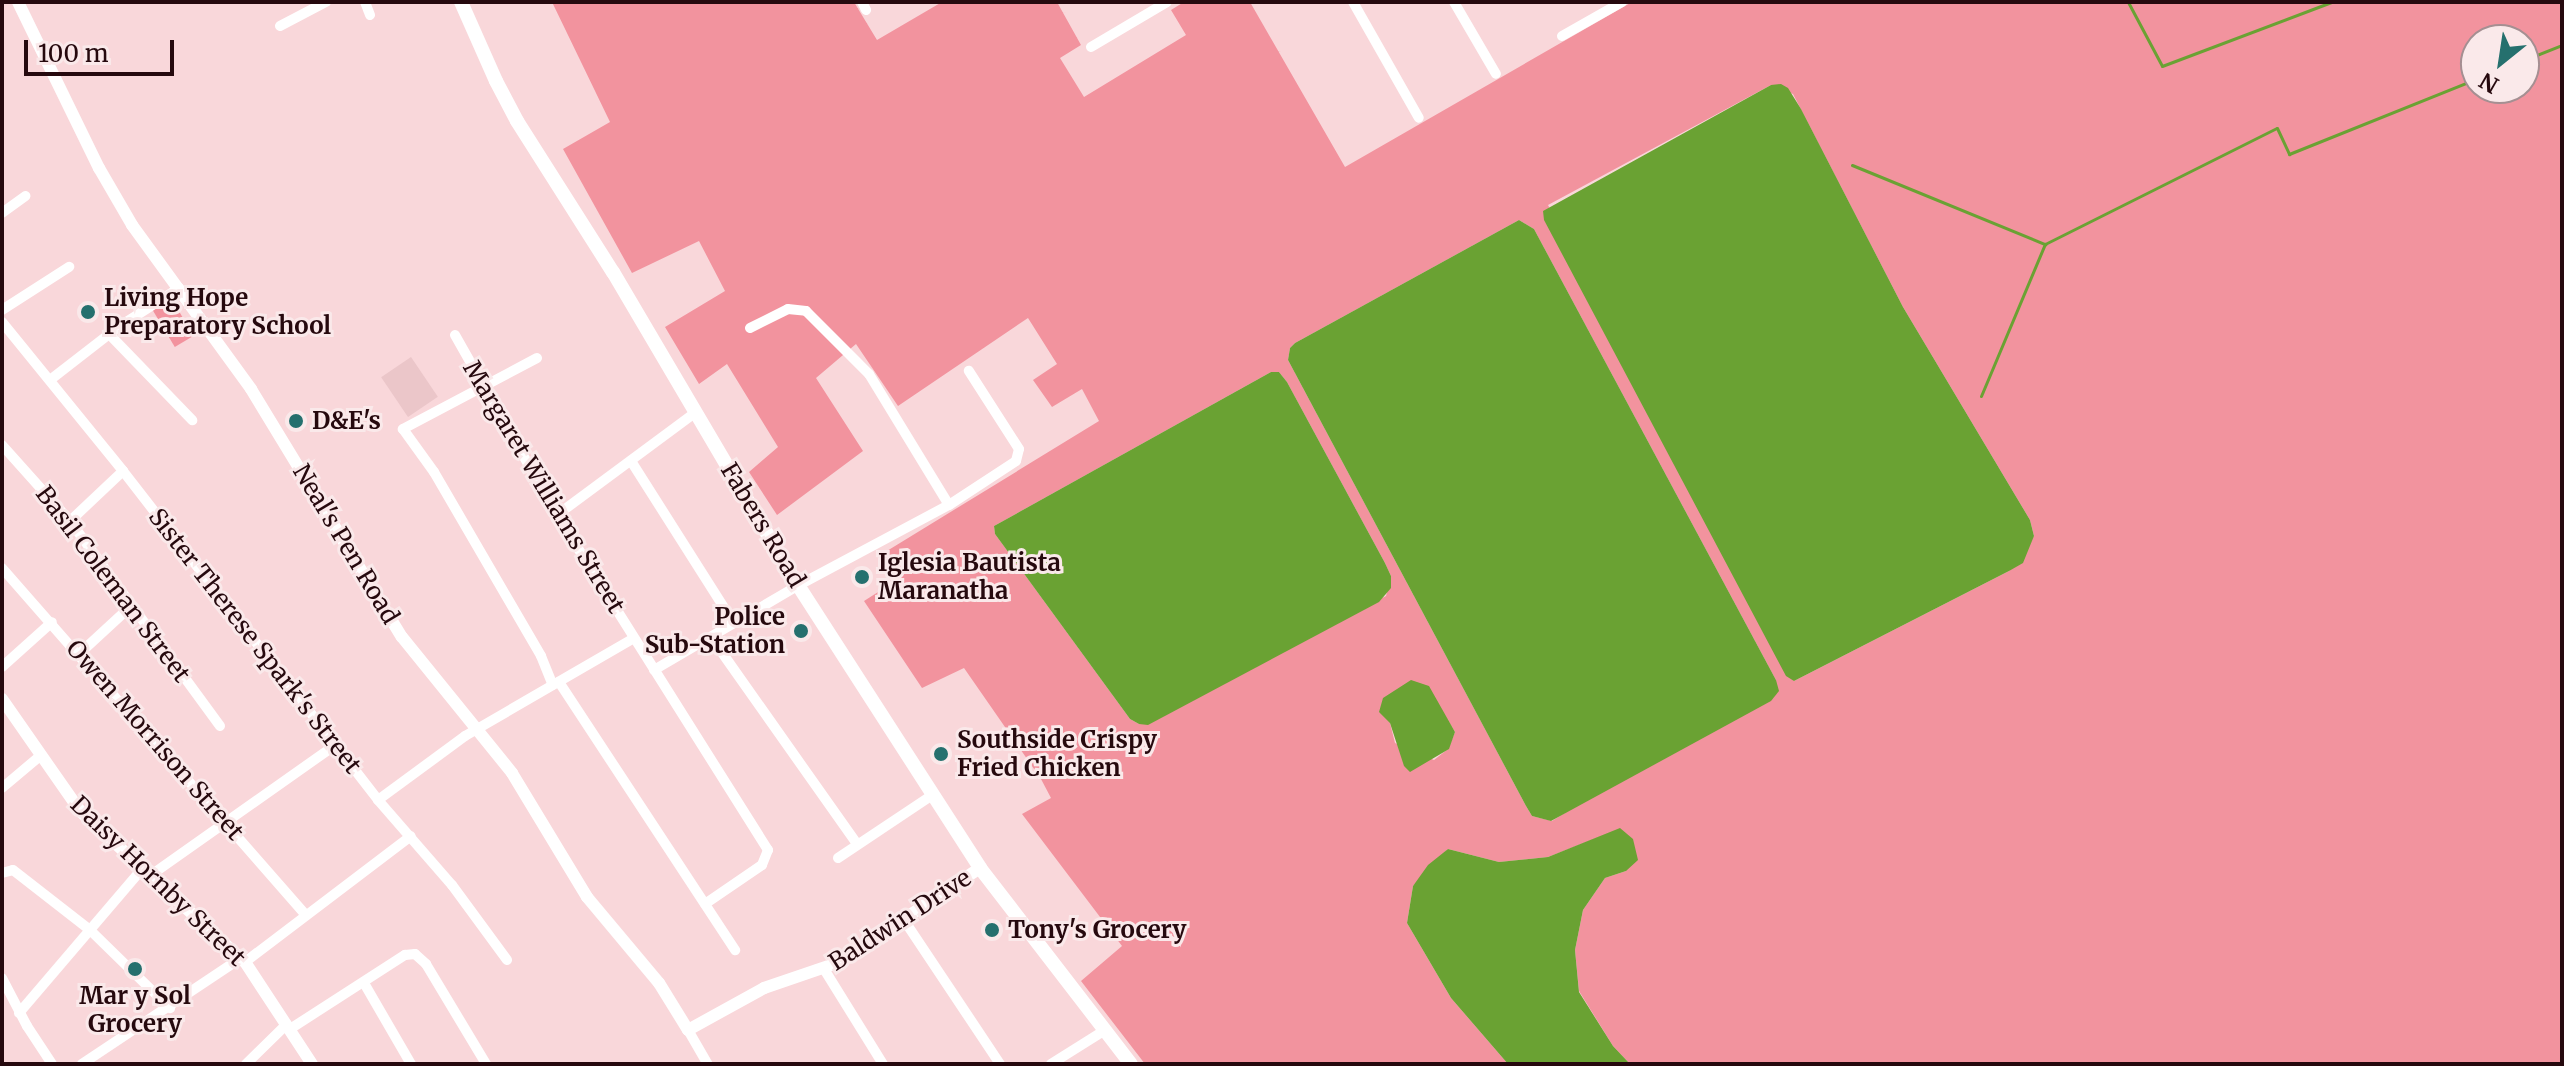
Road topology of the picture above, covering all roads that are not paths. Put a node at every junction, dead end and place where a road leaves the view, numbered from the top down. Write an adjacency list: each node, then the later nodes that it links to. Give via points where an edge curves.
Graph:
1 (18, 2): 18 (street, Neal's Pen Road, via 116,199)
2 (326, 2): 10 (street)
3 (365, 2): 9 (street)
4 (461, 2): 28 (main road, Fabers Road, via 517,121)
5 (1353, 2): 14 (street)
6 (1454, 2): 13 (street)
7 (1622, 2): 11 (street)
8 (1162, 3): 12 (street)
9 (370, 15)
10 (280, 26)
11 (1562, 36)
12 (1091, 47)
13 (1496, 74)
14 (1419, 118)
15 (25, 196): 16 (street)
16 (2, 213)
17 (69, 267): 19 (street)
18 (179, 288): 22 (street); 49 (street, Neal's Pen Road, via 257,399 397,630)
19 (2, 310)
20 (2, 322): 26 (street, Sister Therese Spark's Street)
21 (750, 328): 33 (street, via 788,309 806,311 864,367)
22 (109, 334): 26 (street); 29 (street)
23 (455, 335): 27 (street, Margaret Williams Street)
24 (537, 358): 27 (street)
25 (969, 371): 33 (street, via 1020,454 1011,466)
26 (50, 380): 32 (street, Sister Therese Spark's Street)
27 (484, 386): 34 (street, Margaret Williams Street); 46 (street, via 403,429 434,472)
28 (696, 412): 31 (street); 37 (main road, Fabers Road)
29 (192, 420)
30 (2, 445): 35 (street, Basil Coleman Street)
31 (631, 461): 34 (street); 40 (street)
32 (123, 471): 35 (street); 50 (street, Sister Therese Spark's Street)
33 (949, 505): 37 (street)
34 (557, 515): 42 (street, Margaret Williams Street)
35 (70, 521): 38 (street, Basil Coleman Street)
36 (2, 568): 39 (street, Owen Morrison Street)
37 (799, 585): 40 (street); 53 (main road, Fabers Road)
38 (130, 607): 43 (street); 48 (street, Basil Coleman Street)
39 (52, 622): 43 (street, Owen Morrison Street); 44 (street)
40 (734, 623): 41 (street)
41 (711, 637): 45 (street); 57 (street)
42 (634, 638): 45 (street, Margaret Williams Street); 46 (street)
43 (79, 654): 55 (street, Owen Morrison Street)
44 (2, 667)
45 (654, 670): 62 (street, Margaret Williams Street, via 768,850 762,865)
46 (556, 683): 49 (street); 62 (street)
47 (2, 699): 51 (street, Daisy Hornby Street)
48 (220, 726)
49 (476, 730): 54 (street); 75 (street, Neal's Pen Road, via 521,785 587,897 659,983)
50 (337, 744): 54 (street, Sister Therese Spark's Street); 55 (street)
51 (40, 756): 52 (street); 60 (street, Daisy Hornby Street, via 80,811)
52 (2, 788)
53 (934, 794): 57 (street); 59 (main road, Fabers Road)
54 (378, 800): 56 (street, Sister Therese Spark's Street)
55 (225, 820): 60 (street); 63 (street, Owen Morrison Street)
56 (411, 836): 63 (street); 68 (street, Sister Therese Spark's Street)
57 (857, 844): 58 (street)
58 (838, 858)
59 (980, 868): 64 (street, Baldwin Drive); 76 (main road, Fabers Road)
60 (147, 871): 65 (street); 67 (street, Daisy Hornby Street)
61 (2, 873): 65 (street, via 13,870)
62 (705, 904): 66 (street)
63 (306, 915): 67 (street)
64 (904, 920): 69 (street, Baldwin Drive); 85 (street)
65 (90, 930): 72 (street); 73 (street)
66 (735, 950)
67 (243, 960): 72 (street); 74 (street, Daisy Hornby Street)
68 (507, 960)
69 (824, 969): 75 (street, Baldwin Drive, via 764,988); 84 (street)
70 (2, 978): 73 (street)
71 (364, 983): 74 (street); 81 (street); 82 (street, via 405,955 415,954)
72 (170, 1008): 78 (street)
73 (19, 1013): 77 (street)
74 (289, 1027): 79 (street); 80 (street, Daisy Hornby Street)
75 (688, 1030): 83 (street, Neal's Pen Road)
76 (1105, 1030): 86 (street); 87 (main road, Fabers Road)
77 (52, 1064)
78 (82, 1064)
79 (246, 1064)
80 (312, 1064)
81 (411, 1064)
82 (486, 1064)
83 (708, 1064)
84 (883, 1064)
85 (1000, 1064)
86 (1051, 1064)
87 (1131, 1064)

